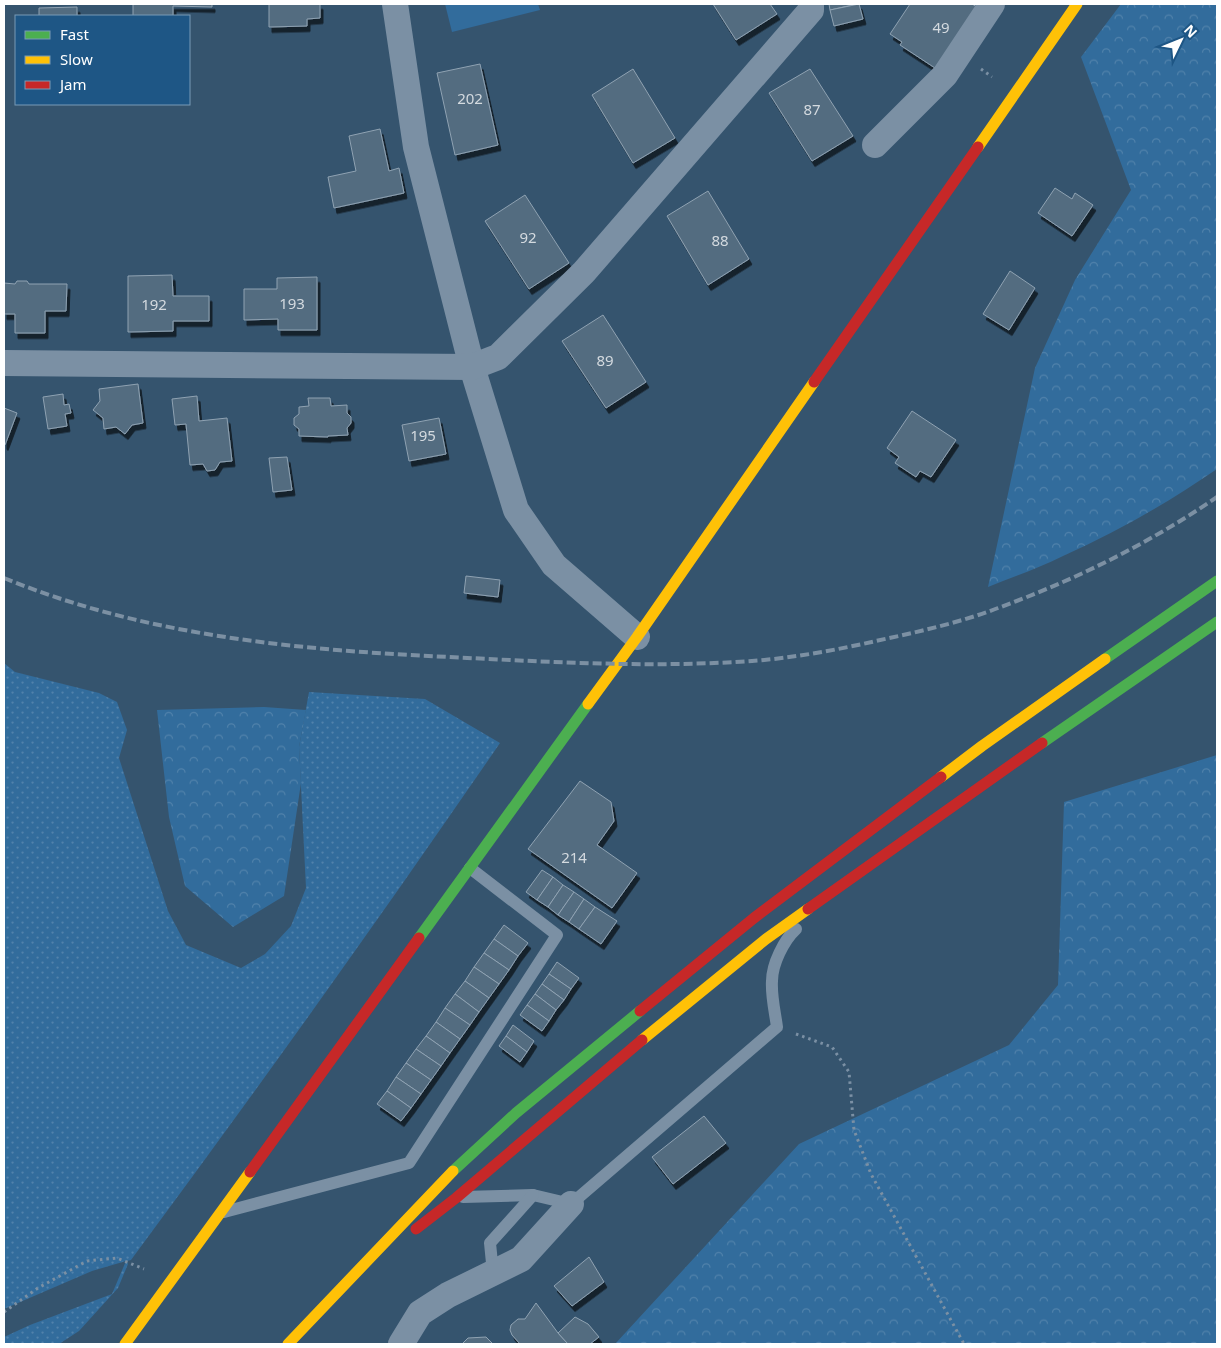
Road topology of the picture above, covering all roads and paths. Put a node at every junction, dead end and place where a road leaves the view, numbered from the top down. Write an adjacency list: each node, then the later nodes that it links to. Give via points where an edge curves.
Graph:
1 (395, 4): 9 (street, via 416,147)
2 (811, 4): 9 (street, via 810,10 584,272 498,357)
3 (992, 4): 5 (street)
4 (1077, 4): 6 (main road)
5 (960, 53): 6 (path); 7 (street, via 945,75)
6 (1015, 94): 12 (main road)
7 (875, 145)
8 (4, 363): 9 (street)
9 (472, 367): 12 (street, via 516,510 554,565)
10 (1217, 581): 22 (main road, via 982,746 754,918 516,1113 442,1182)
11 (1217, 622): 14 (main road)
12 (637, 637): 13 (main road)
13 (470, 868): 19 (main road); 19 (lane, via 557,935 409,1163)
14 (855, 875): 15 (lane, via 792,932 785,943 774,967 772,981); 17 (main road, via 758,945)
15 (777, 1027): 18 (lane); 27 (path, via 832,1047 849,1072 854,1130 871,1174)
16 (533, 1195): 17 (lane); 18 (lane); 20 (lane, via 490,1243)
17 (456, 1198): 22 (main road)
18 (571, 1204): 20 (street, via 521,1259)
19 (220, 1213): 21 (main road)
20 (493, 1273): 26 (street, via 448,1295 420,1314)
21 (171, 1280): 23 (path, via 117,1258 87,1261 38,1288); 24 (main road)
22 (337, 1293): 25 (main road)
23 (4, 1312)
24 (125, 1344)
25 (288, 1344)
26 (401, 1344)
27 (964, 1344)

